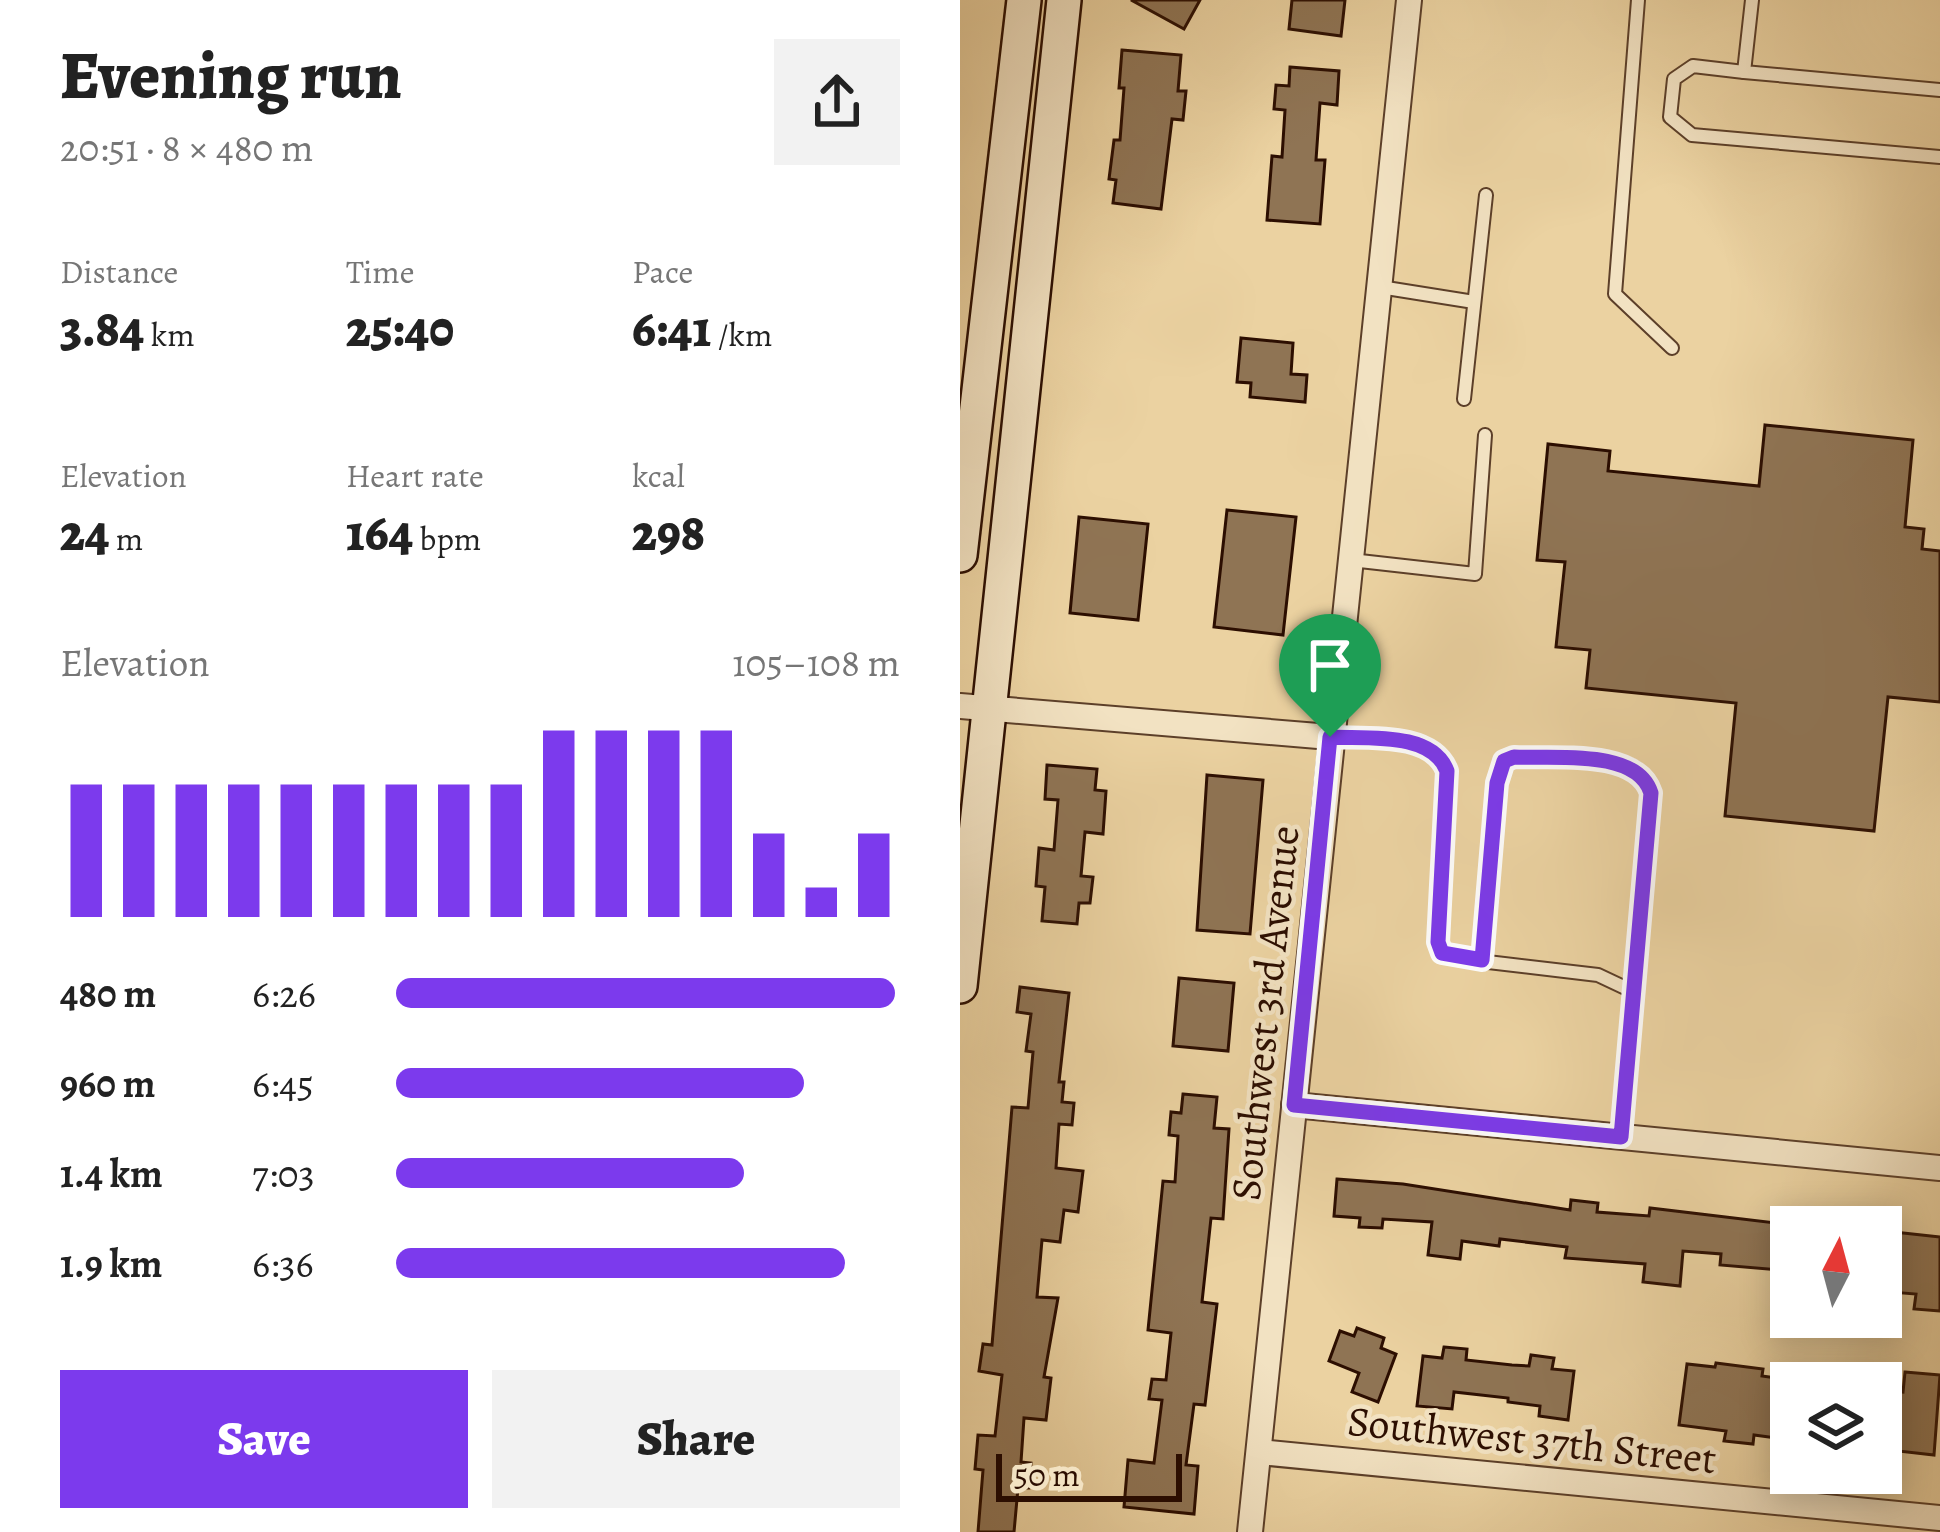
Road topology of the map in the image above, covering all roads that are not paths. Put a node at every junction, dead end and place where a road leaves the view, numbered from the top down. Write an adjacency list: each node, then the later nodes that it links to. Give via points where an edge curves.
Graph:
1 (1024, 0): 15 (street)
2 (1064, 0): 17 (street)
3 (1409, 0): 10 (street, Southwest 3rd Avenue)
4 (1638, 0): 12 (lane, via 1615,294)
5 (1752, 0): 6 (lane)
6 (1744, 72): 7 (lane); 8 (lane, via 1693,66 1674,79 1670,117 1692,134)
7 (1940, 90)
8 (1940, 157)
9 (1486, 194): 11 (lane)
10 (1380, 287): 11 (lane); 16 (street, Southwest 3rd Avenue)
11 (1474, 302): 13 (lane)
12 (1672, 348)
13 (1464, 399)
14 (1485, 435): 16 (lane, via 1475,574)
15 (960, 555)
16 (1350, 560): 18 (street, Southwest 3rd Avenue)
17 (975, 707): 18 (street); 20 (street)
18 (1330, 737): 19 (lane, via 1422,746 1442,758 1438,942 1454,958); 22 (street, Southwest 3rd Avenue)
19 (1482, 960): 21 (lane, via 1598,975); 21 (lane, via 1504,761 1612,761 1634,768 1651,793)
20 (960, 986)
21 (1634, 992): 23 (lane)
22 (1294, 1105): 23 (street); 25 (street, Southwest 3rd Avenue)
23 (1621, 1137): 24 (street)
24 (1940, 1168)
25 (1259, 1452): 26 (street, Southwest 37th Street); 27 (street, Southwest 3rd Avenue)
26 (1940, 1518)
27 (1250, 1532)

